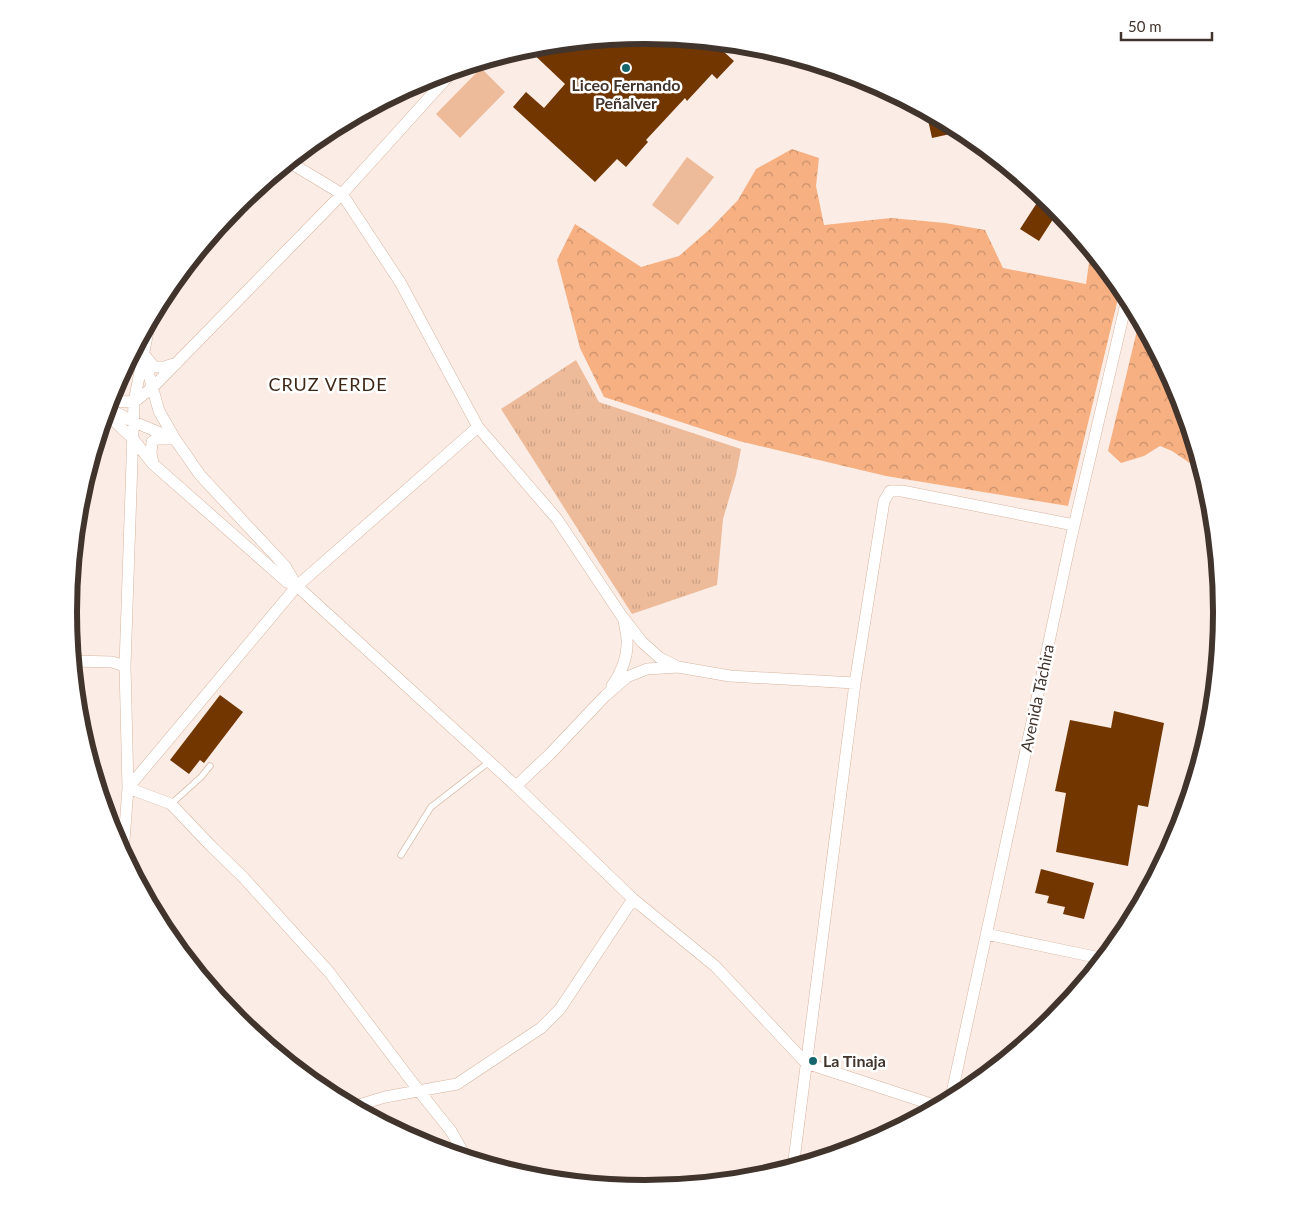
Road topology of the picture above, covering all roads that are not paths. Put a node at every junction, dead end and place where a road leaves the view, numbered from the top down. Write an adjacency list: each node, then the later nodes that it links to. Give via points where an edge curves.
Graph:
1 (444, 81): 3 (street)
2 (294, 165): 3 (street)
3 (342, 194): 7 (street); 14 (street, via 400,282)
4 (1125, 308): 18 (street, Avenida Táchira)
5 (146, 341): 6 (street)
6 (143, 354): 7 (street, via 154,367); 8 (street); 10 (street)
7 (179, 362): 8 (street)
8 (152, 388): 10 (street); 16 (street, via 159,411)
9 (117, 402): 10 (street)
10 (134, 402): 13 (street)
11 (114, 412): 13 (street)
12 (111, 418): 15 (street)
13 (134, 422): 15 (street); 16 (street)
14 (478, 427): 19 (street); 20 (street, via 557,519)
15 (133, 439): 17 (street); 22 (street)
16 (175, 439): 17 (street, via 152,442); 19 (street, via 200,475 285,566)
17 (153, 464): 19 (street, via 287,582)
18 (1074, 525): 24 (street, via 890,491 884,501); 34 (street, Avenida Táchira)
19 (297, 586): 26 (street); 29 (street)
20 (624, 619): 23 (street, via 642,642); 25 (street, via 628,639 626,653 619,675)
21 (79, 660): 22 (street)
22 (125, 666): 29 (street)
23 (678, 668): 24 (street, via 730,676); 25 (street, via 647,669 627,677)
24 (855, 683): 36 (street)
25 (605, 696): 28 (street)
26 (489, 762): 28 (street); 32 (lane, via 431,807)
27 (210, 766): 30 (lane)
28 (516, 786): 33 (street)
29 (128, 788): 30 (street); 31 (street)
30 (171, 804): 37 (street, via 329,972)
31 (124, 839)
32 (401, 855)
33 (633, 899): 36 (street, via 715,966); 37 (street, via 560,1009 541,1028 457,1084)
34 (986, 934): 35 (street); 38 (street, Avenida Táchira)
35 (1098, 958)
36 (806, 1063): 40 (street); 42 (street)
37 (419, 1091): 39 (street, via 385,1096); 41 (street, via 451,1130)
38 (952, 1091)
39 (360, 1104)
40 (931, 1104)
41 (462, 1151)
42 (794, 1162)

